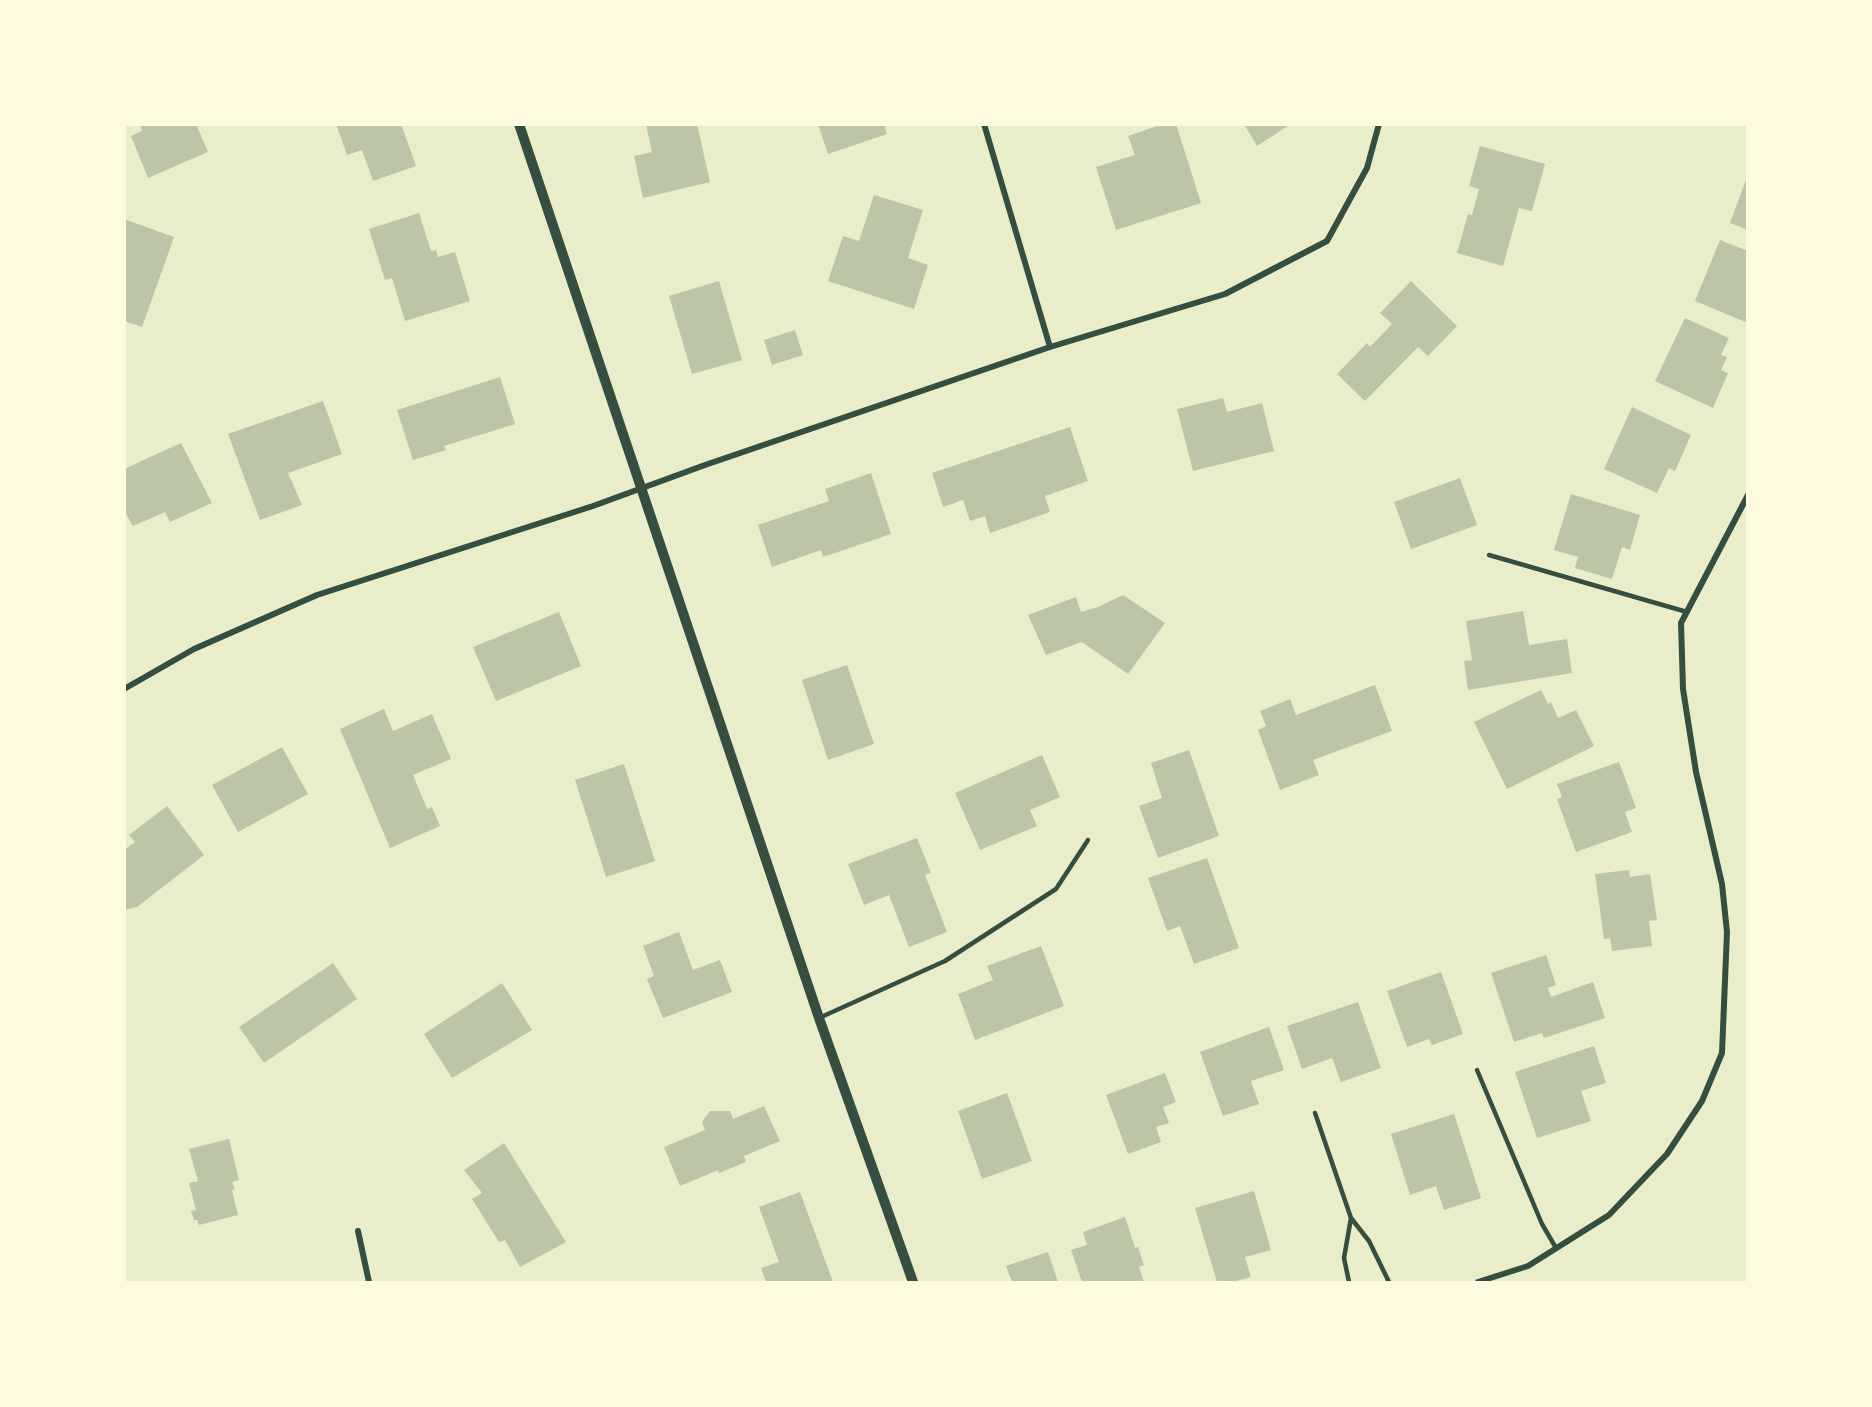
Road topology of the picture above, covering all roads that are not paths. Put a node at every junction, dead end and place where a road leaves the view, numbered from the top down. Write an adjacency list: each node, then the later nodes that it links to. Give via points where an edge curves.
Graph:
1 (519, 124): 5 (street)
2 (984, 124): 4 (street)
3 (1379, 124): 4 (street, via 1367,168 1327,241 1225,294)
4 (1050, 347): 5 (street)
5 (641, 488): 9 (street, via 317,595 194,649); 11 (street)
6 (1748, 495): 8 (street)
7 (1489, 555): 8 (lane)
8 (1687, 612): 16 (street, via 1682,623 1683,689 1696,772 1722,884 1727,932 1722,1053 1702,1101 1667,1154 1609,1215)
9 (124, 689)
10 (1088, 840): 11 (lane, via 1056,889 945,961)
11 (819, 1018): 18 (street)
12 (1477, 1070): 16 (lane, via 1542,1224)
13 (1315, 1113): 14 (lane)
14 (1351, 1218): 19 (lane, via 1344,1258); 20 (lane, via 1369,1241)
15 (358, 1231): 17 (street)
16 (1556, 1248): 21 (street, via 1528,1266)
17 (369, 1282)
18 (913, 1282)
19 (1349, 1282)
20 (1389, 1282)
21 (1478, 1282)

